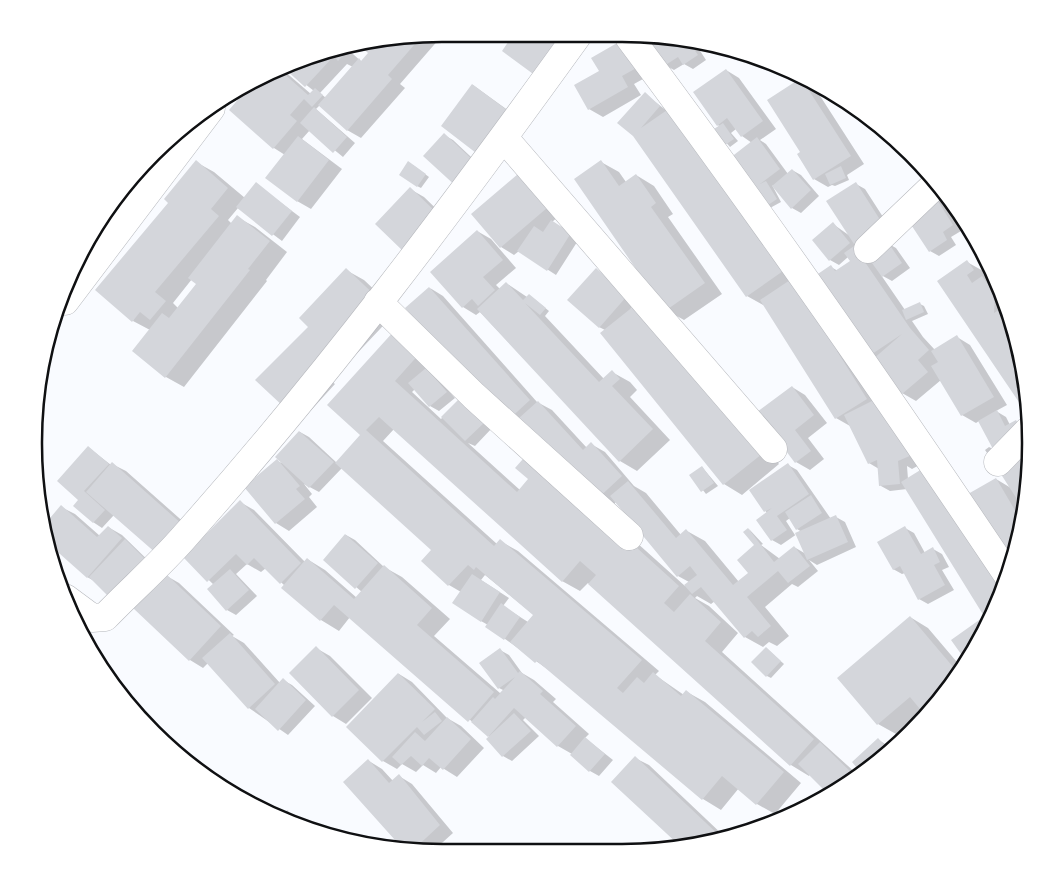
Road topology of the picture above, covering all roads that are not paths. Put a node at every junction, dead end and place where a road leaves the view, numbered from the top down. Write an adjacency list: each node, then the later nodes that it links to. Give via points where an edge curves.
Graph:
1 (573, 42): 4 (street)
2 (634, 42): 13 (street, via 887,396)
3 (199, 125): 7 (street)
4 (504, 138): 8 (street); 10 (street)
5 (931, 189): 6 (street)
6 (868, 249)
7 (73, 291)
8 (378, 302): 12 (street, via 474,396); 14 (street, via 300,402 184,538 105,617 92,618)
9 (1022, 437): 11 (street)
10 (773, 449)
11 (998, 462)
12 (629, 536)
13 (1002, 566)
14 (78, 608)

